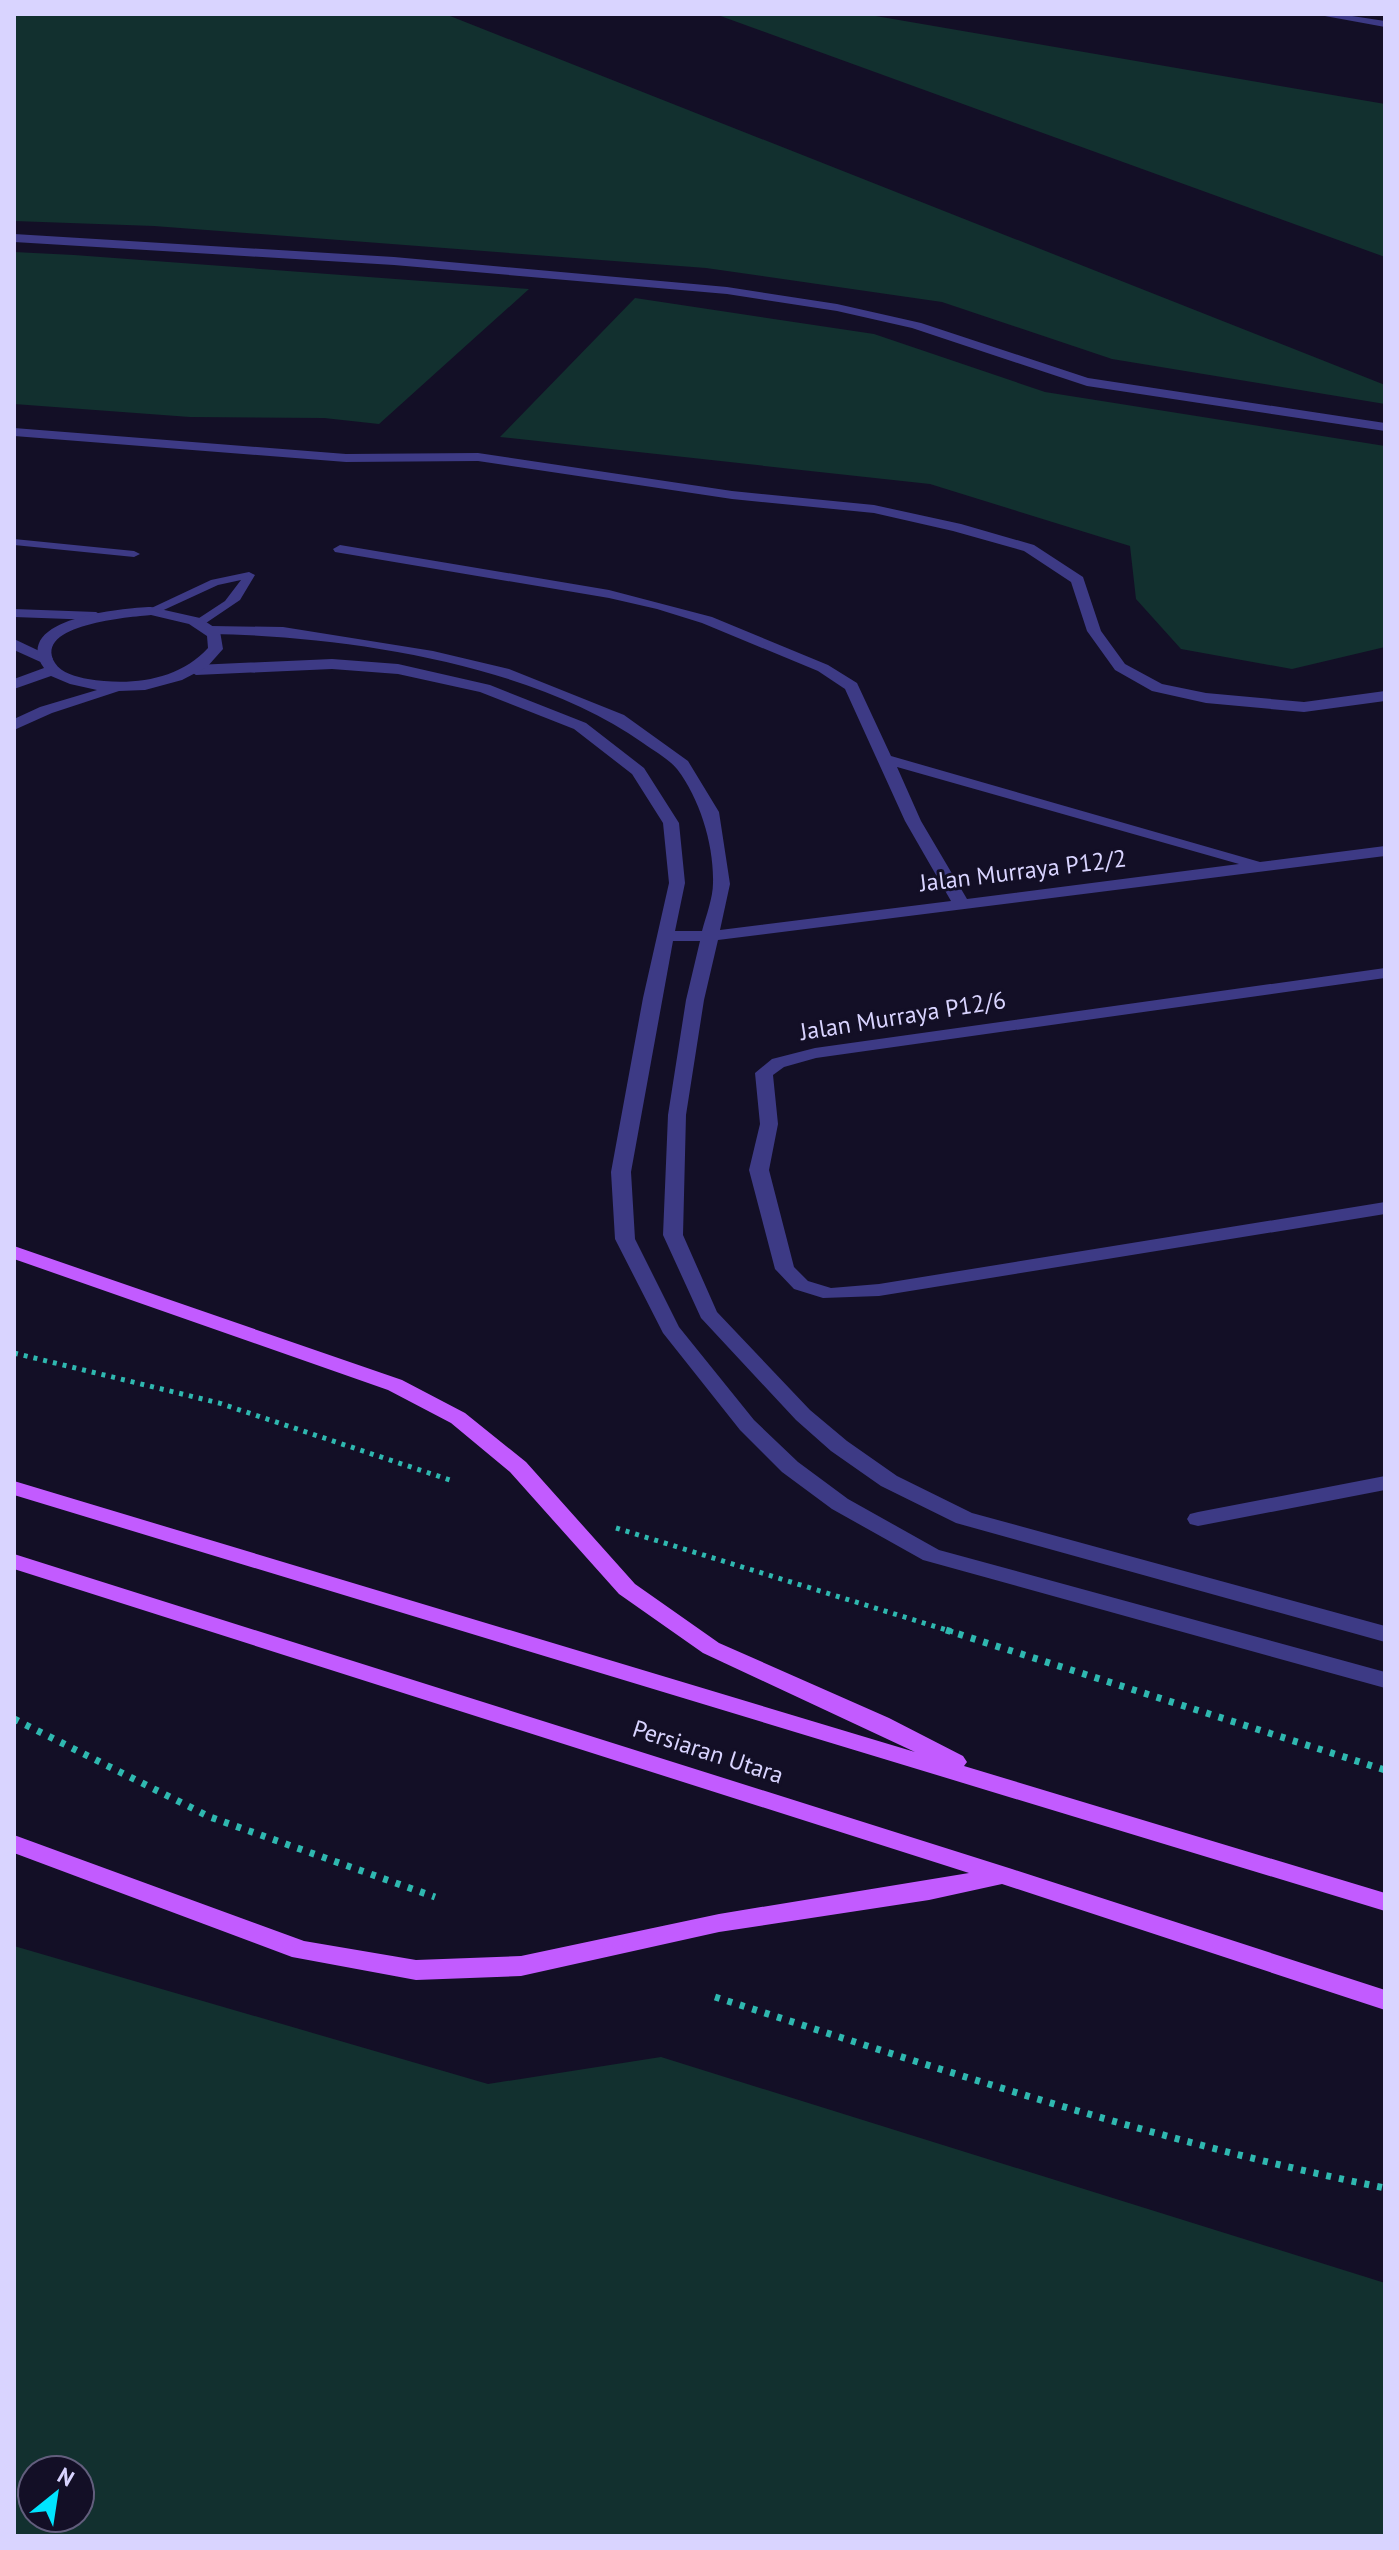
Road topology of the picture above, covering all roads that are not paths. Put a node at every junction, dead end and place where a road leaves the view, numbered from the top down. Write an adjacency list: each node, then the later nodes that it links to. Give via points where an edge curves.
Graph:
1 (1319, 14): 2 (street)
2 (1385, 24)
3 (14, 238): 4 (street, via 153,243 725,290 921,326 1087,382)
4 (1385, 427)
5 (14, 432): 18 (street, via 346,458 478,457 732,495 874,509 1029,548 1078,580 1094,631 1120,667 1157,688 1304,707)
6 (14, 542): 8 (lane)
7 (340, 549): 20 (street, via 609,594 707,620 823,668 852,686)
8 (134, 554)
9 (151, 611): 11 (street); 12 (street, via 178,614); 12 (lane, via 215,582 249,575 244,589)
10 (14, 613): 11 (street)
11 (96, 616): 14 (street, via 61,630 45,649)
12 (205, 626): 15 (street, via 217,640 217,650); 25 (street, via 283,631 433,656 504,672 618,718 682,764 711,812 722,884)
13 (14, 644): 14 (street)
14 (49, 664): 16 (street); 17 (street, via 82,683)
15 (196, 670): 17 (street, via 163,682); 24 (street, via 332,664 398,669 485,688 580,726 638,771 671,823 677,883)
16 (14, 684)
17 (123, 687): 19 (street)
18 (1385, 696)
19 (14, 725)
20 (882, 758): 22 (street); 23 (street)
21 (1385, 851): 22 (street, Jalan Murraya P12/2)
22 (1260, 865): 23 (street, Jalan Murraya P12/2)
23 (961, 903): 25 (street, Jalan Murraya P12/2)
24 (667, 936): 25 (street, Jalan Murraya P12/2); 34 (street, via 621,1172 625,1239 670,1329 747,1425 790,1467 840,1504 931,1555)
25 (711, 936): 33 (street, via 677,1115 673,1235 708,1314 803,1415 889,1481 964,1518)
26 (1385, 973): 27 (street, Jalan Murraya P12/6, via 815,1053 778,1063 764,1073 769,1124 759,1170 785,1269 801,1285 830,1294)
27 (1385, 1208)
28 (14, 1252): 35 (main road, via 395,1385 458,1418 518,1467 627,1589 711,1648)
29 (1385, 1483): 31 (street)
30 (14, 1488): 35 (main road)
31 (1198, 1519)
32 (14, 1561): 37 (main road, Persiaran Utara)
33 (1385, 1634)
34 (1385, 1680)
35 (1004, 1786): 38 (main road)
36 (14, 1844): 37 (main road, via 301,1950 416,1970 521,1966 719,1923)
37 (1003, 1875): 39 (main road, Persiaran Utara)
38 (1385, 1902)
39 (1385, 2000)

